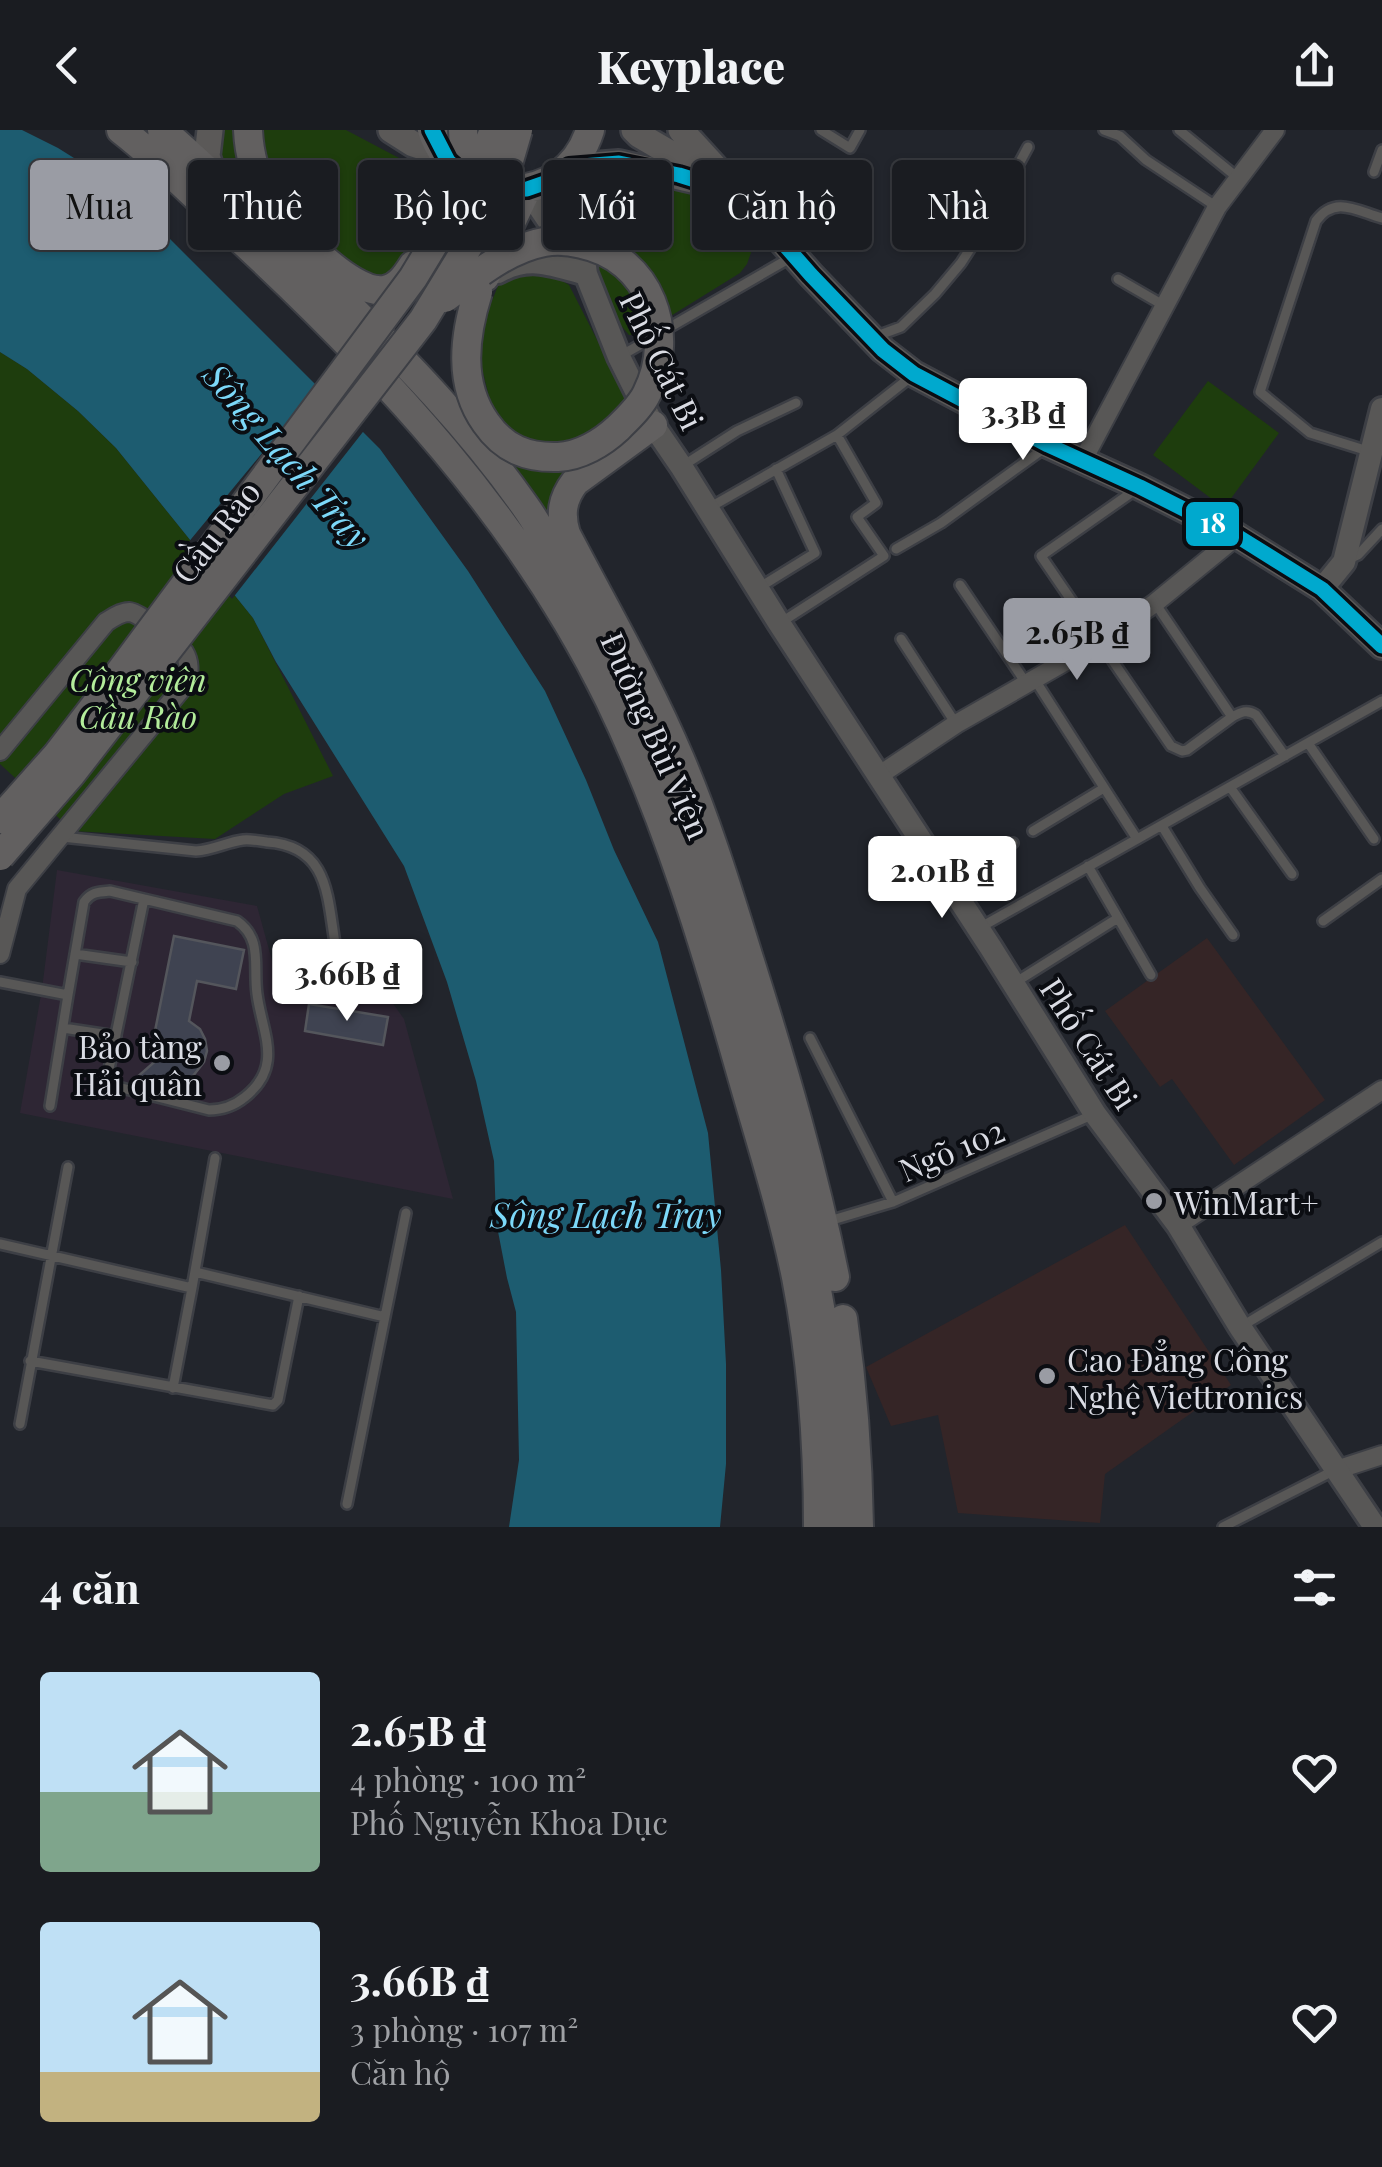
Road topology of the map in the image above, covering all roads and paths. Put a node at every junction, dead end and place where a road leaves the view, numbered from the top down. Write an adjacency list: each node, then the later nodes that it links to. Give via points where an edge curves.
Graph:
1 (122, 130): 131 (main road, Đường Bùi Viện, via 294,288 430,433 504,524 608,696 681,874 791,1256 807,1342)
2 (162, 130): 20 (main road, Đường Bùi Viện)
3 (210, 130): 21 (main road)
4 (248, 130): 18 (main road, via 266,195 334,268 372,290 396,286 411,268 450,196)
5 (390, 130): 18 (main road, via 413,144)
6 (463, 130): 22 (main road, bridge)
7 (494, 130): 23 (main road, Cầu Rào, bridge)
8 (518, 130): 42 (main road, Cầu Rào, bridge, via 504,181)
9 (590, 130): 24 (main road)
10 (634, 130): 26 (main road)
11 (681, 130): 25 (main road)
12 (821, 130): 13 (lane, via 850,148)
13 (860, 130)
14 (1104, 130): 31 (lane)
15 (1179, 130): 28 (lane)
16 (1275, 130): 28 (street)
17 (1028, 147): 43 (lane, via 961,263 902,327)
18 (441, 148): 30 (main road, via 465,176 484,186)
19 (1382, 150): 27 (lane)
20 (196, 160)
21 (208, 160)
22 (465, 160)
23 (482, 160)
24 (574, 160)
25 (709, 160)
26 (692, 166)
27 (1374, 172)
28 (1238, 178): 31 (street)
29 (543, 183): 30 (main road)
30 (527, 189): 38 (street, Phố Cát Bi); 40 (main road)
31 (1217, 207): 41 (street)
32 (1382, 218): 51 (lane, via 1339,205 1316,221 1260,392 1310,433)
33 (290, 250): 69 (main road, Đường Bùi Viện, via 447,407 527,508)
34 (431, 250): 80 (main road, Cầu Rào, bridge, via 94,708)
35 (583, 250): 38 (street, Phố Cát Bi)
36 (787, 250): 37 (main road)
37 (792, 256): 43 (main road); 44 (lane)
38 (586, 274): 40 (street, via 536,260 508,266); 44 (street, Phố Cát Bi)
39 (1118, 279): 41 (lane)
40 (481, 286): 42 (main road, bridge, via 468,332 468,388 500,441 518,452 563,457 608,436 647,394 659,354 656,312 635,272 609,252 544,242 499,260)
41 (1164, 306): 52 (street)
42 (432, 308): 87 (main road, Cầu Rào, bridge)
43 (872, 338): 45 (main road)
44 (619, 357): 48 (street, Phố Cát Bi)
45 (914, 374): 49 (lane); 50 (main road)
46 (796, 404): 53 (lane)
47 (1382, 409): 51 (street)
48 (653, 425): 53 (street, Phố Cát Bi); 69 (main road, Đường Bùi Viện, via 576,482 562,507 566,534)
49 (837, 435): 54 (lane); 65 (lane, via 876,503 857,517 884,556)
50 (1048, 445): 52 (main road); 59 (lane)
51 (1371, 452): 60 (street)
52 (1082, 460): 55 (main road)
53 (681, 466): 56 (street, Phố Cát Bi)
54 (776, 469): 56 (lane); 62 (lane, via 815,553)
55 (1140, 487): 58 (main road); 67 (lane, via 1040,556)
56 (707, 509): 62 (street, Phố Cát Bi)
57 (1382, 528): 60 (lane)
58 (1238, 536): 63 (main road); 64 (street)
59 (896, 549)
60 (1344, 562): 63 (street)
61 (960, 585): 70 (lane)
62 (758, 588): 65 (street, Phố Cát Bi)
63 (1322, 589): 68 (main road)
64 (1155, 603): 67 (street); 72 (lane)
65 (779, 624): 77 (street, Phố Cát Bi)
66 (901, 640): 73 (lane)
67 (1100, 641): 70 (street); 72 (lane, via 1170,746 1182,752)
68 (1382, 646)
69 (633, 679): 115 (main road, Đường Bùi Viện, via 680,759 710,835); 132 (main road, Đường Bùi Viện, via 700,869 797,1196 827,1339)
70 (1030, 682): 73 (street); 79 (lane)
71 (1382, 701): 74 (lane)
72 (1232, 717): 76 (lane, via 1256,715)
73 (956, 724): 77 (street)
74 (1308, 742): 76 (lane); 85 (lane)
75 (0, 751): 83 (street, via 116,616 140,617 184,652 187,682)
76 (1284, 756): 78 (lane)
77 (878, 776): 91 (street, Phố Cát Bi)
78 (1230, 787): 81 (lane); 89 (lane)
79 (1104, 788): 82 (lane); 84 (lane)
80 (0, 819)
81 (1162, 826): 84 (lane); 96 (lane)
82 (1033, 832)
83 (59, 837): 97 (lane, via 196,851 244,840 284,843 312,859 323,877); 98 (street, via 17,888)
84 (1137, 839): 88 (lane)
85 (1374, 839)
86 (1013, 844): 91 (lane)
87 (0, 856)
88 (1088, 866): 93 (lane); 95 (lane)
89 (1292, 874)
90 (1382, 879): 94 (lane)
91 (948, 883): 95 (street, Phố Cát Bi)
92 (144, 899): 99 (lane, via 110,891 89,895); 100 (lane); 106 (lane, via 248,929 265,1025 264,1076 224,1110 105,1088)
93 (1118, 918): 101 (lane); 103 (lane)
94 (1324, 921)
95 (978, 928): 103 (street, Phố Cát Bi)
96 (1233, 935)
97 (336, 949)
98 (0, 954)
99 (75, 954): 100 (lane); 104 (lane)
100 (132, 962): 106 (lane)
101 (1151, 975)
102 (0, 982): 104 (lane)
103 (1013, 984): 110 (street, Phố Cát Bi)
104 (68, 995): 105 (lane)
105 (63, 1028): 106 (lane); 109 (lane)
106 (116, 1036)
107 (810, 1038): 113 (lane)
108 (1382, 1090): 116 (street)
109 (50, 1106)
110 (1095, 1114): 113 (lane, Ngõ 102); 116 (street, Phố Cát Bi)
111 (214, 1158): 120 (lane)
112 (68, 1168): 119 (lane)
113 (893, 1202): 115 (lane, Ngõ 102)
114 (406, 1213): 123 (lane)
115 (824, 1223): 133 (main road, Đường Bùi Viện, via 852,1379)
116 (1178, 1225): 124 (street, Phố Cát Bi)
117 (1382, 1242): 124 (lane)
118 (0, 1244): 119 (lane)
119 (52, 1256): 121 (lane); 125 (lane)
120 (194, 1272): 121 (lane); 122 (lane)
121 (192, 1288): 126 (lane)
122 (298, 1296): 123 (lane); 126 (lane, via 273,1405)
123 (385, 1317): 130 (lane)
124 (1240, 1327): 129 (street, Phố Cát Bi)
125 (30, 1362): 126 (lane); 127 (lane)
126 (173, 1388)
127 (20, 1424)
128 (1382, 1455): 129 (street)
129 (1336, 1470): 134 (lane); 135 (street, Phố Cát Bi)
130 (346, 1504)
131 (818, 1527)
132 (839, 1527)
133 (859, 1527)
134 (1223, 1527)
135 (1374, 1527)

